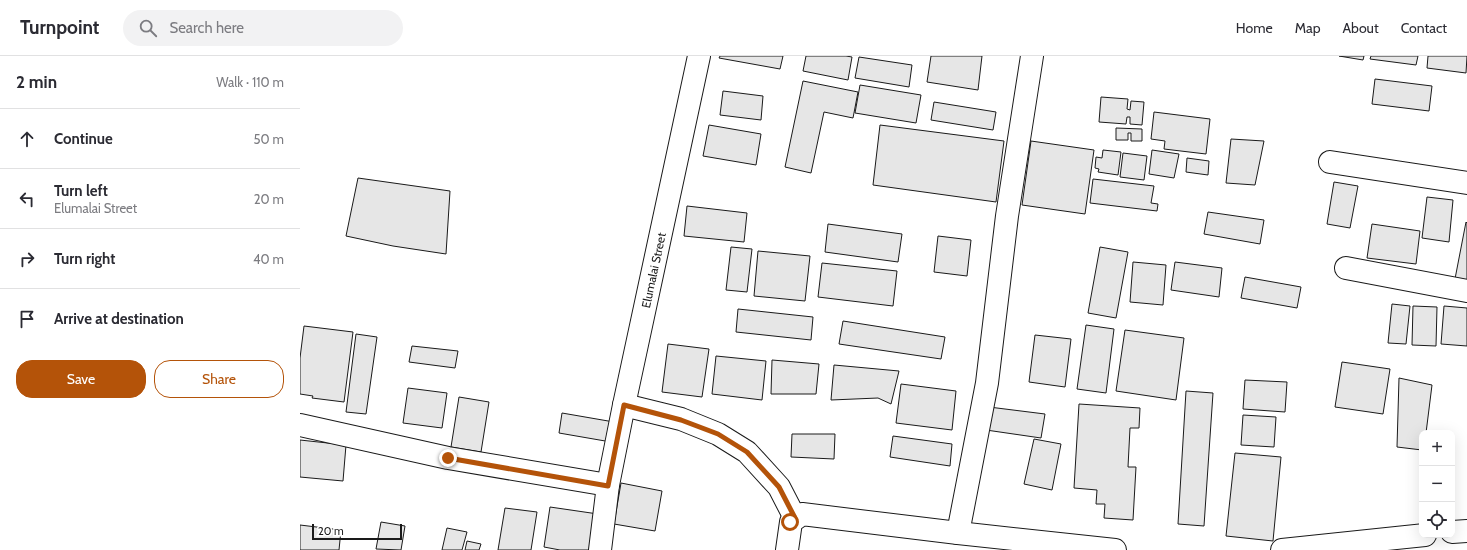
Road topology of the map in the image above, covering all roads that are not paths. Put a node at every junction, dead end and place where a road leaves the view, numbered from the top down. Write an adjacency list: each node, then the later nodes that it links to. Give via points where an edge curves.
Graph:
1 (699, 56): 7 (street, Elumalai Street)
2 (1032, 56): 13 (street, via 1007,216 988,383)
3 (1330, 162): 4 (street)
4 (1467, 183)
5 (1346, 268): 6 (street)
6 (1467, 291)
7 (624, 405): 9 (street, Elumalai Street); 10 (street, via 681,420 718,434 747,452 779,487)
8 (300, 425): 9 (street, via 448,458)
9 (608, 486): 15 (street, Elumalai Street)
10 (795, 518): 13 (street, via 802,514); 16 (street, via 790,522)
11 (1467, 531): 12 (street)
12 (1455, 532)
13 (958, 533): 17 (street)
14 (1419, 536): 18 (street)
15 (600, 550)
16 (787, 550)
17 (1115, 550)
18 (1282, 550)

